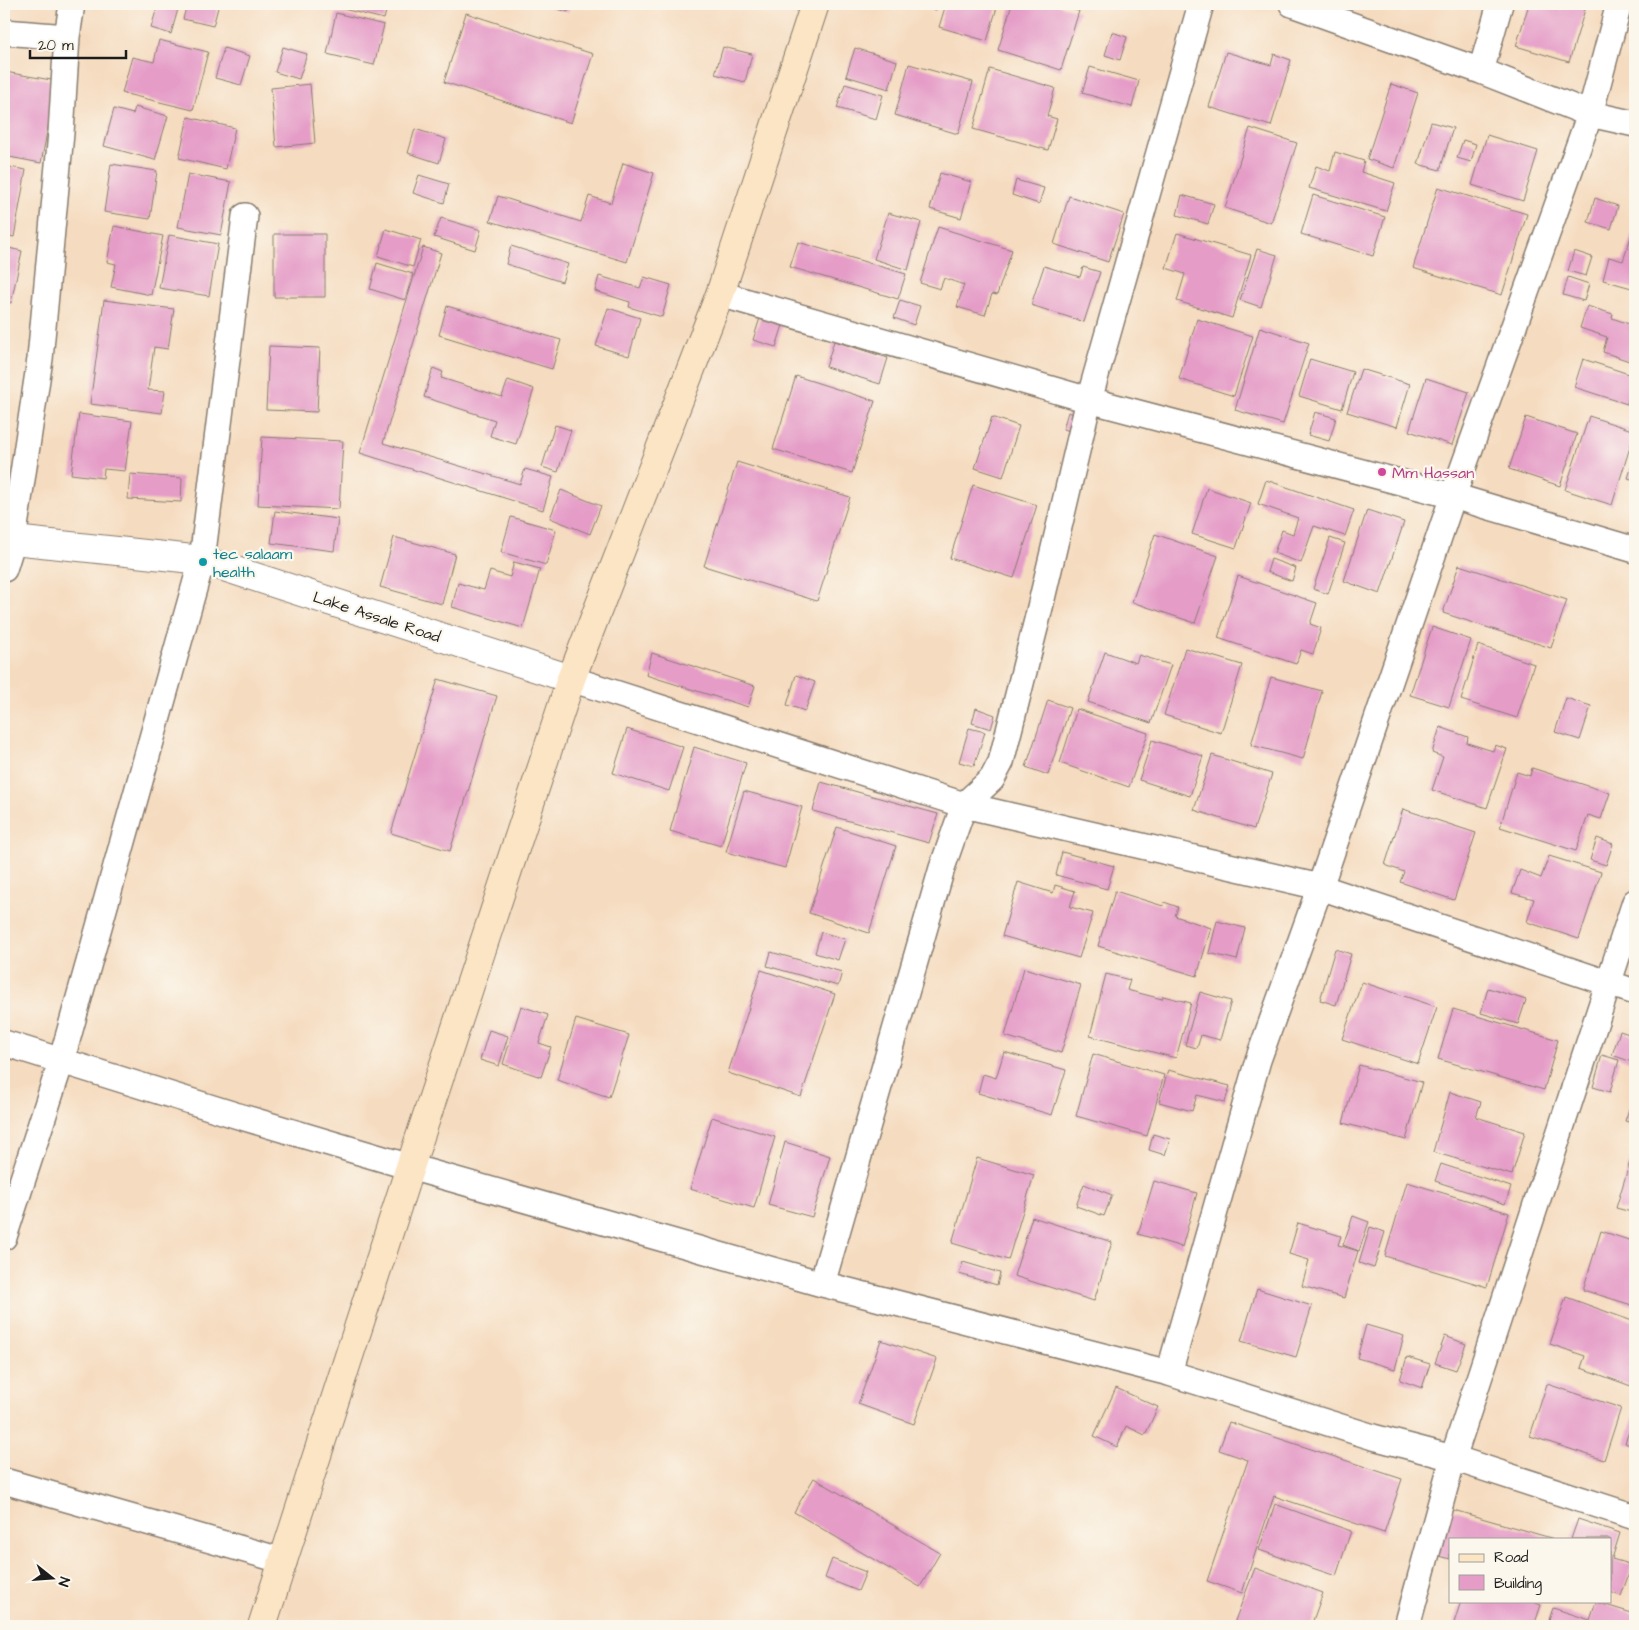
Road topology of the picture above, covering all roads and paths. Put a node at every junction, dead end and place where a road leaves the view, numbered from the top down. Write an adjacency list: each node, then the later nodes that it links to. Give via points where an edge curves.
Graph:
1 (72, 4): 8 (street)
2 (815, 4): 13 (main road)
3 (1201, 4): 14 (street)
4 (1292, 4): 9 (street)
5 (1500, 4): 9 (street)
6 (1619, 4): 10 (street)
7 (4, 32): 8 (street)
8 (67, 38): 16 (street, via 40,359)
9 (1481, 70): 10 (street)
10 (1590, 114): 11 (street); 15 (street)
11 (1635, 124)
12 (245, 216): 18 (street)
13 (720, 294): 14 (street); 20 (main road)
14 (1088, 400): 15 (street); 21 (street, via 1001,762 992,779)
15 (1452, 496): 17 (street); 22 (street)
16 (9, 539): 18 (street, Lake Assale Road); 19 (street)
17 (1635, 550)
18 (202, 560): 20 (street, Lake Assale Road); 27 (street)
19 (4, 569)
20 (571, 678): 21 (street); 28 (main road)
21 (964, 805): 22 (street); 30 (street, via 942,868)
22 (1320, 887): 24 (street); 31 (street, via 1258,1060)
23 (1635, 902): 24 (street)
24 (1609, 984): 25 (street); 32 (street)
25 (1635, 992)
26 (4, 1043): 27 (street)
27 (61, 1062): 28 (street); 29 (street)
28 (410, 1167): 30 (street); 35 (main road)
29 (4, 1237)
30 (822, 1284): 31 (street)
31 (1169, 1373): 32 (street, via 1373,1438)
32 (1454, 1458): 34 (street); 37 (street)
33 (4, 1481): 35 (street)
34 (1635, 1517)
35 (284, 1560): 36 (main road)
36 (262, 1626)
37 (1407, 1626)

